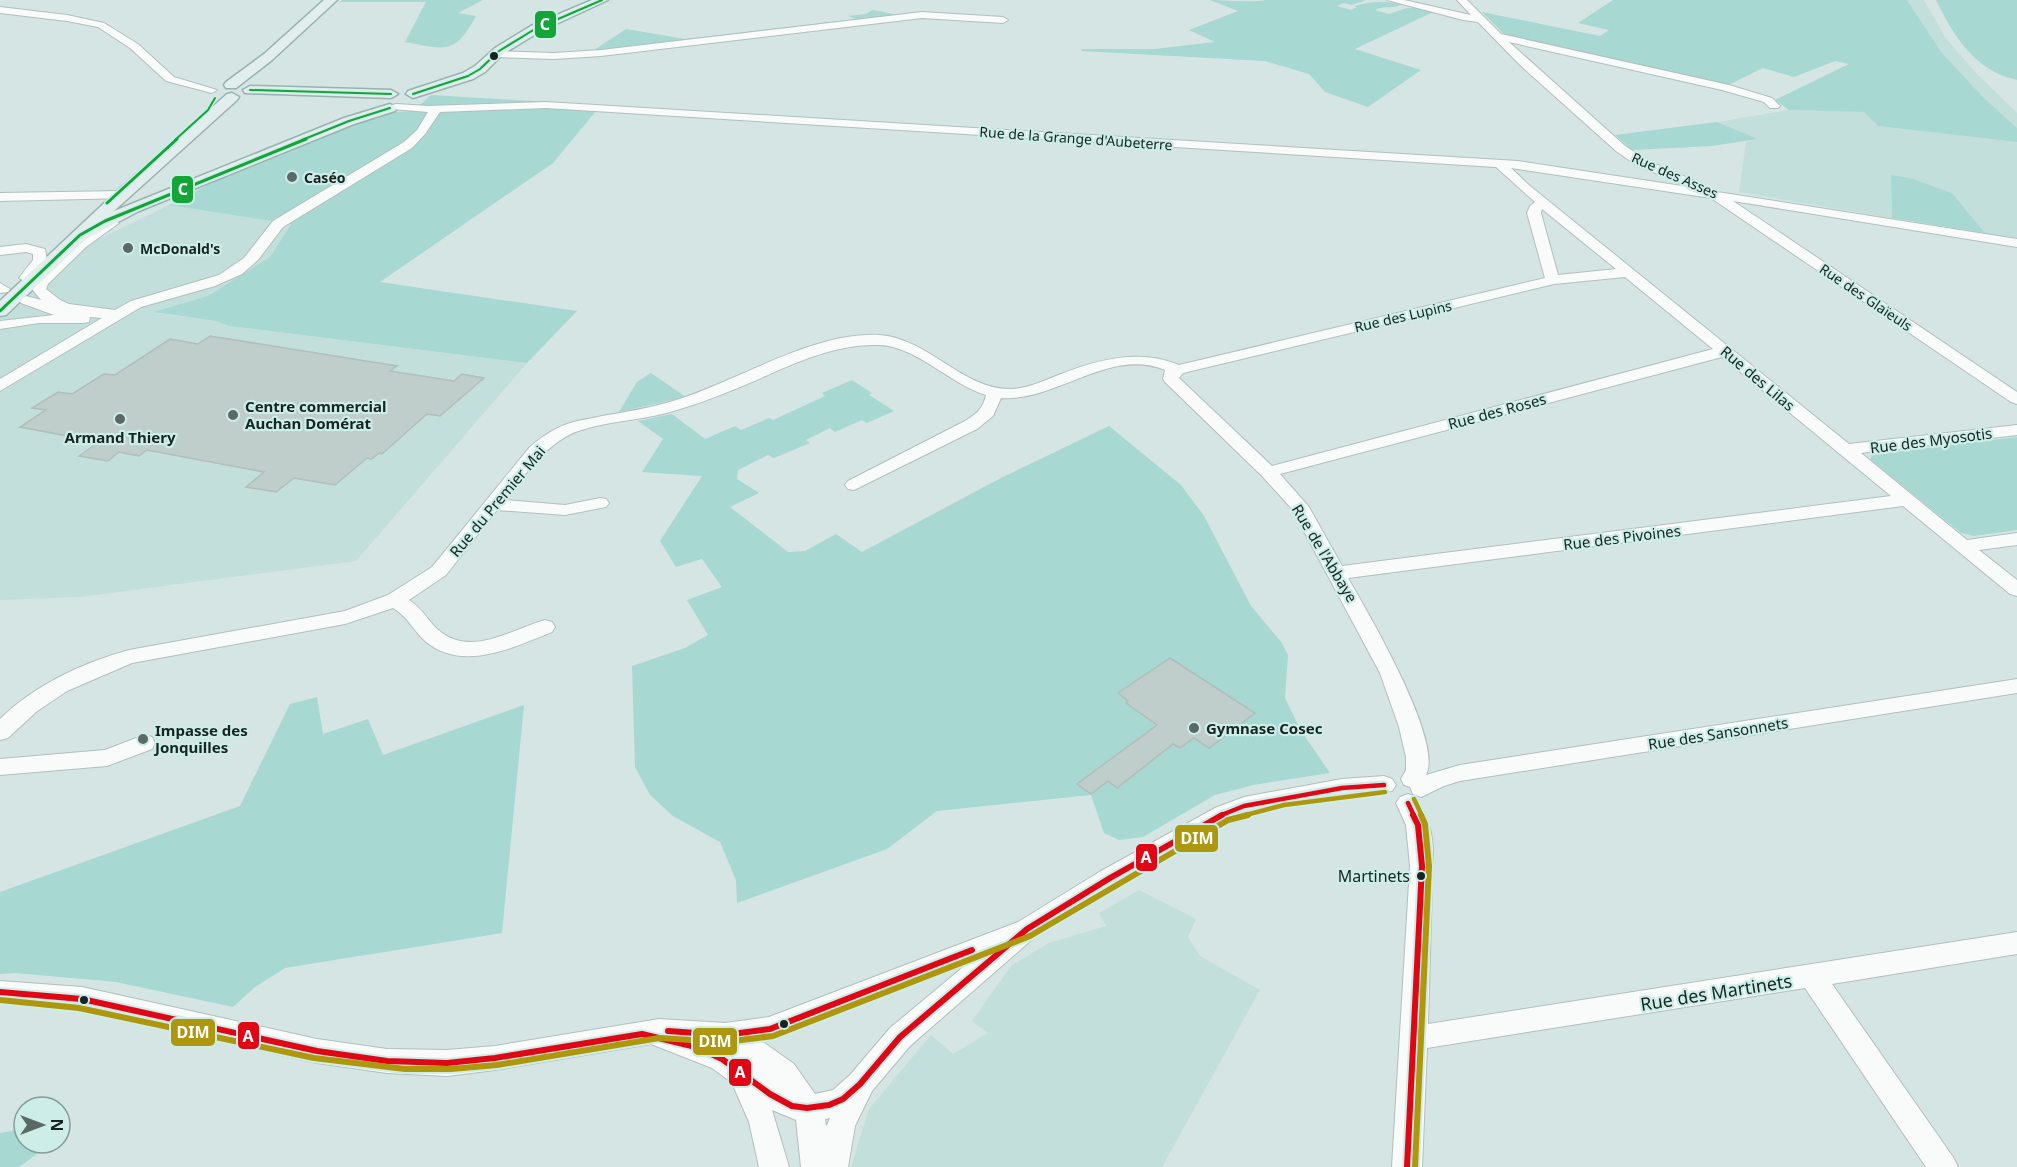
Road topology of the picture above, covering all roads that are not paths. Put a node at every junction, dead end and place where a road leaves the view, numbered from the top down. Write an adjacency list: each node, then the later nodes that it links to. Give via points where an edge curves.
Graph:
1 (331, 0): 10 (main road)
2 (602, 0): 9 (main road, via 535,29)
3 (1392, 0): 6 (street)
4 (1462, 0): 6 (street, Rue des Asses)
5 (0, 10): 12 (street, via 101,25 135,46 170,80)
6 (1481, 19): 8 (street, Rue des Asses)
7 (1003, 21): 9 (street, via 922,15 601,53)
8 (1499, 38): 14 (street, via 1725,87 1768,100); 18 (street, Rue des Asses, via 1628,155)
9 (496, 54): 15 (main road)
10 (239, 89): 11 (main road); 12 (main road); 19 (main road)
11 (344, 93): 13 (main road); 13 (main road)
12 (213, 94): 19 (main road, via 208,110)
13 (392, 103): 15 (main road); 17 (main road)
14 (1774, 106)
15 (423, 107): 16 (street, Rue de la Grange d'Aubeterre, via 546,105); 32 (street, via 421,132 408,145 278,224 250,260 232,273 206,286 152,297)
16 (1500, 164): 18 (street, Rue de la Grange d'Aubeterre, via 1546,167); 21 (street, Rue des Lilas)
17 (224, 172): 22 (main road, via 133,208); 31 (street, via 93,234 41,283 39,289 48,299)
18 (1715, 195): 23 (street, Rue des Asses); 38 (street, Rue des Glaïeuls)
19 (118, 196): 20 (street); 22 (main road); 26 (main road)
20 (0, 197)
21 (1546, 204): 25 (street, Rue des Lilas); 27 (street, via 1536,206 1534,213)
22 (80, 235): 30 (main road)
23 (2017, 243)
24 (0, 251): 26 (street, via 26,248 40,252 40,260)
25 (1630, 272): 27 (street, Rue des Lupins); 34 (street, Rue des Lilas)
26 (26, 278): 28 (main road)
27 (1554, 280): 35 (street, Rue des Lupins)
28 (1, 292)
29 (26, 300): 31 (street, via 56,311)
30 (0, 311)
31 (78, 312): 32 (street)
32 (114, 317): 33 (street, via 39,319); 36 (street)
33 (0, 325)
34 (1725, 351): 40 (street, Rue des Lilas); 41 (street, Rue des Roses)
35 (1178, 370): 37 (street, Rue du Premier Mai, via 1158,362 1136,360 1074,375 1040,390); 41 (street, Rue de l'Abbaye, via 1171,373 1172,379)
36 (0, 386)
37 (994, 393): 42 (street, via 994,404 971,425); 45 (street, Rue du Premier Mai, via 979,389 918,350 899,343 845,343 693,400 573,427 542,444)
38 (2017, 399)
39 (2017, 430): 40 (street, Rue des Myosotis)
40 (1846, 450): 43 (street, Rue des Lilas)
41 (1268, 472): 48 (street, Rue de l'Abbaye, via 1300,507)
42 (854, 485)
43 (1906, 500): 47 (street, Rue des Lilas); 48 (street, Rue des Pivoines)
44 (600, 503): 45 (street, via 565,510)
45 (494, 504): 50 (street, Rue du Premier Mai, via 439,571)
46 (2017, 539): 47 (street)
47 (1963, 546): 49 (street, Rue des Lilas)
48 (1338, 573): 56 (street, Rue de l'Abbaye, via 1391,673 1403,705 1417,757)
49 (2017, 590)
50 (395, 600): 51 (street, via 414,612 434,638 453,648 489,647); 53 (street, Rue du Premier Mai, via 345,617 129,657 41,696)
51 (545, 627)
52 (2017, 686): 56 (street, Rue des Sansonnets, via 1461,773)
53 (0, 732)
54 (144, 743): 55 (street, via 107,758)
55 (0, 767)
56 (1414, 790): 57 (street, via 1396,800 1384,785 1342,788 1244,806 1110,878); 62 (street, via 1422,866)
57 (1027, 929): 63 (street); 64 (street, via 900,1037)
58 (2017, 943): 59 (street, Rue des Martinets)
59 (1812, 977): 62 (street, Rue des Martinets); 70 (street)
60 (0, 992): 61 (street, via 82,999 317,1051 387,1061 447,1063 495,1058)
61 (642, 1034): 63 (street, via 687,1031 725,1035); 63 (street, via 696,1047 722,1059)
62 (1415, 1037): 69 (street)
63 (759, 1052): 65 (street, via 777,1098); 66 (street, via 764,1122)
64 (860, 1084): 65 (street, via 830,1105); 68 (street, via 841,1125)
65 (807, 1108): 67 (street)
66 (774, 1167)
67 (816, 1167)
68 (833, 1167)
69 (1407, 1167)
70 (1943, 1167)

